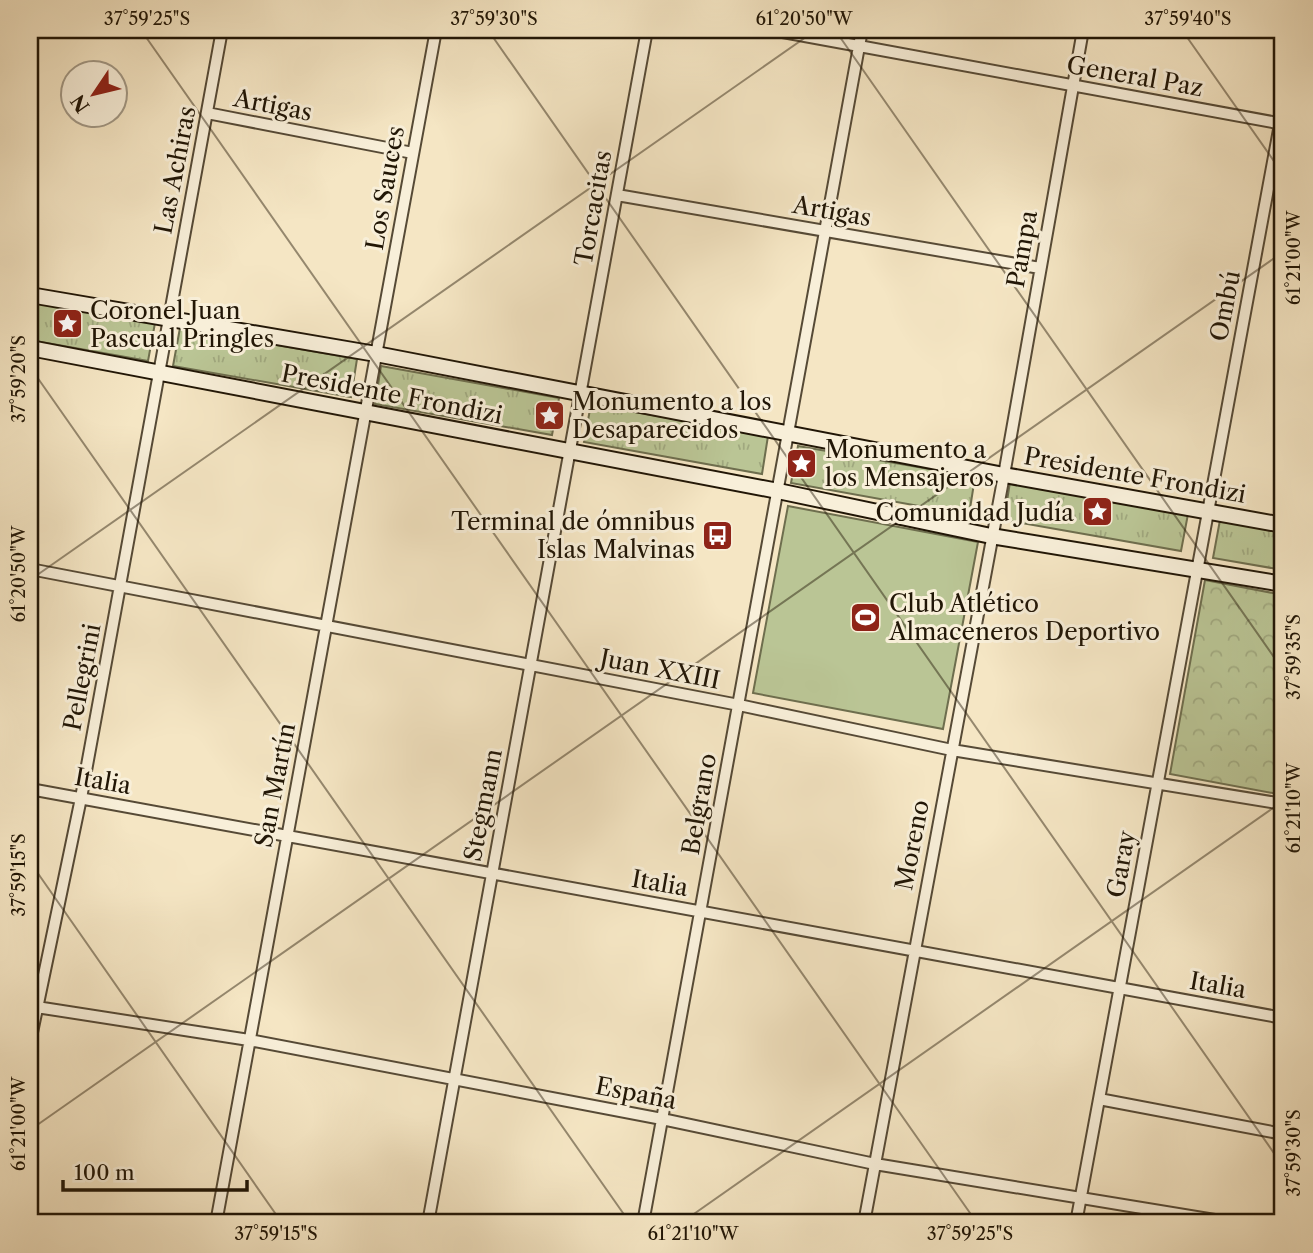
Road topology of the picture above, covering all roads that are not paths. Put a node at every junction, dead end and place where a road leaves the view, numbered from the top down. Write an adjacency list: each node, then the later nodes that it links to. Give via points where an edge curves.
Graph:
1 (222, 30): 10 (street, Las Achiras)
2 (436, 30): 12 (street, Los Sauces)
3 (647, 30): 13 (street, Torcacitas)
4 (772, 30): 7 (street, General Paz)
5 (862, 30): 7 (street, Belgrano)
6 (1083, 30): 8 (street, Pampa)
7 (859, 46): 8 (street, General Paz); 14 (street, Belgrano)
8 (1073, 85): 11 (street, General Paz); 15 (street, Pampa)
9 (1283, 108): 11 (street, Ombú)
10 (207, 113): 12 (street, Artigas); 17 (street, Las Achiras)
11 (1282, 124): 27 (street, Ombú)
12 (413, 153): 19 (street, Los Sauces)
13 (617, 195): 14 (street, Artigas); 21 (street, Torcacitas)
14 (826, 231): 15 (street, Artigas); 23 (street, Belgrano)
15 (1040, 268): 25 (street, Pampa)
16 (30, 295): 17 (main road, Presidente Frondizi)
17 (168, 318): 19 (main road, Presidente Frondizi); 20 (street, Pellegrini)
18 (30, 348): 20 (main road, Presidente Frondizi)
19 (376, 354): 21 (main road, Presidente Frondizi); 22 (street, San Martín)
20 (160, 372): 22 (main road, Presidente Frondizi); 33 (street, Pellegrini)
21 (580, 394): 23 (main road, Presidente Frondizi); 24 (street, Stegmann)
22 (365, 412): 24 (main road, Presidente Frondizi); 34 (street, San Martín)
23 (789, 434): 25 (main road, Presidente Frondizi); 26 (street, Belgrano)
24 (570, 452): 26 (main road, Presidente Frondizi); 35 (street, Stegmann)
25 (1004, 475): 27 (main road, Presidente Frondizi); 29 (street, Moreno)
26 (778, 491): 29 (main road, Presidente Frondizi); 36 (street, Belgrano)
27 (1208, 512): 28 (main road, Presidente Frondizi); 31 (street, Garay)
28 (1283, 525)
29 (991, 536): 31 (main road, Presidente Frondizi); 37 (street, Moreno)
30 (30, 569): 33 (street, Juan XXIII)
31 (1197, 569): 32 (main road, Presidente Frondizi); 38 (street, Garay)
32 (1283, 584)
33 (120, 586): 34 (street, Juan XXIII); 40 (street, Pellegrini)
34 (326, 625): 35 (street, Juan XXIII); 42 (street, San Martín)
35 (530, 666): 36 (street, Juan XXIII); 43 (street, Stegmann)
36 (739, 705): 37 (street, Juan XXIII); 44 (street, Belgrano)
37 (951, 750): 38 (street, Juan XXIII); 45 (street, Moreno)
38 (1157, 783): 41 (street, Juan XXIII); 46 (street, Garay)
39 (30, 789): 40 (street, Italia)
40 (81, 798): 42 (street, Italia); 47 (street, Pellegrini)
41 (1283, 804)
42 (287, 836): 43 (street, Italia); 49 (street, San Martín)
43 (492, 873): 44 (street, Italia); 51 (street, Stegmann)
44 (701, 911): 45 (street, Italia); 53 (street, Belgrano)
45 (914, 950): 46 (street, Italia); 55 (street, Moreno)
46 (1119, 988): 48 (street, Italia); 52 (street, Garay)
47 (33, 1006): 49 (street, España); 50 (street, Pellegrini)
48 (1283, 1018)
49 (249, 1040): 51 (street, España); 59 (street, San Martín)
50 (30, 1042)
51 (453, 1080): 53 (street, España); 60 (street, Stegmann)
52 (1099, 1099): 54 (street); 56 (street, Garay)
53 (662, 1119): 55 (street, España); 61 (street, Belgrano)
54 (1283, 1134)
55 (875, 1164): 56 (street, España); 62 (street, Moreno)
56 (1080, 1197): 63 (street, Garay); 64 (street, España)
57 (30, 1222): 58 (street)
58 (37, 1223)
59 (216, 1223)
60 (428, 1223)
61 (643, 1223)
62 (864, 1223)
63 (1076, 1223)
64 (1233, 1223)

